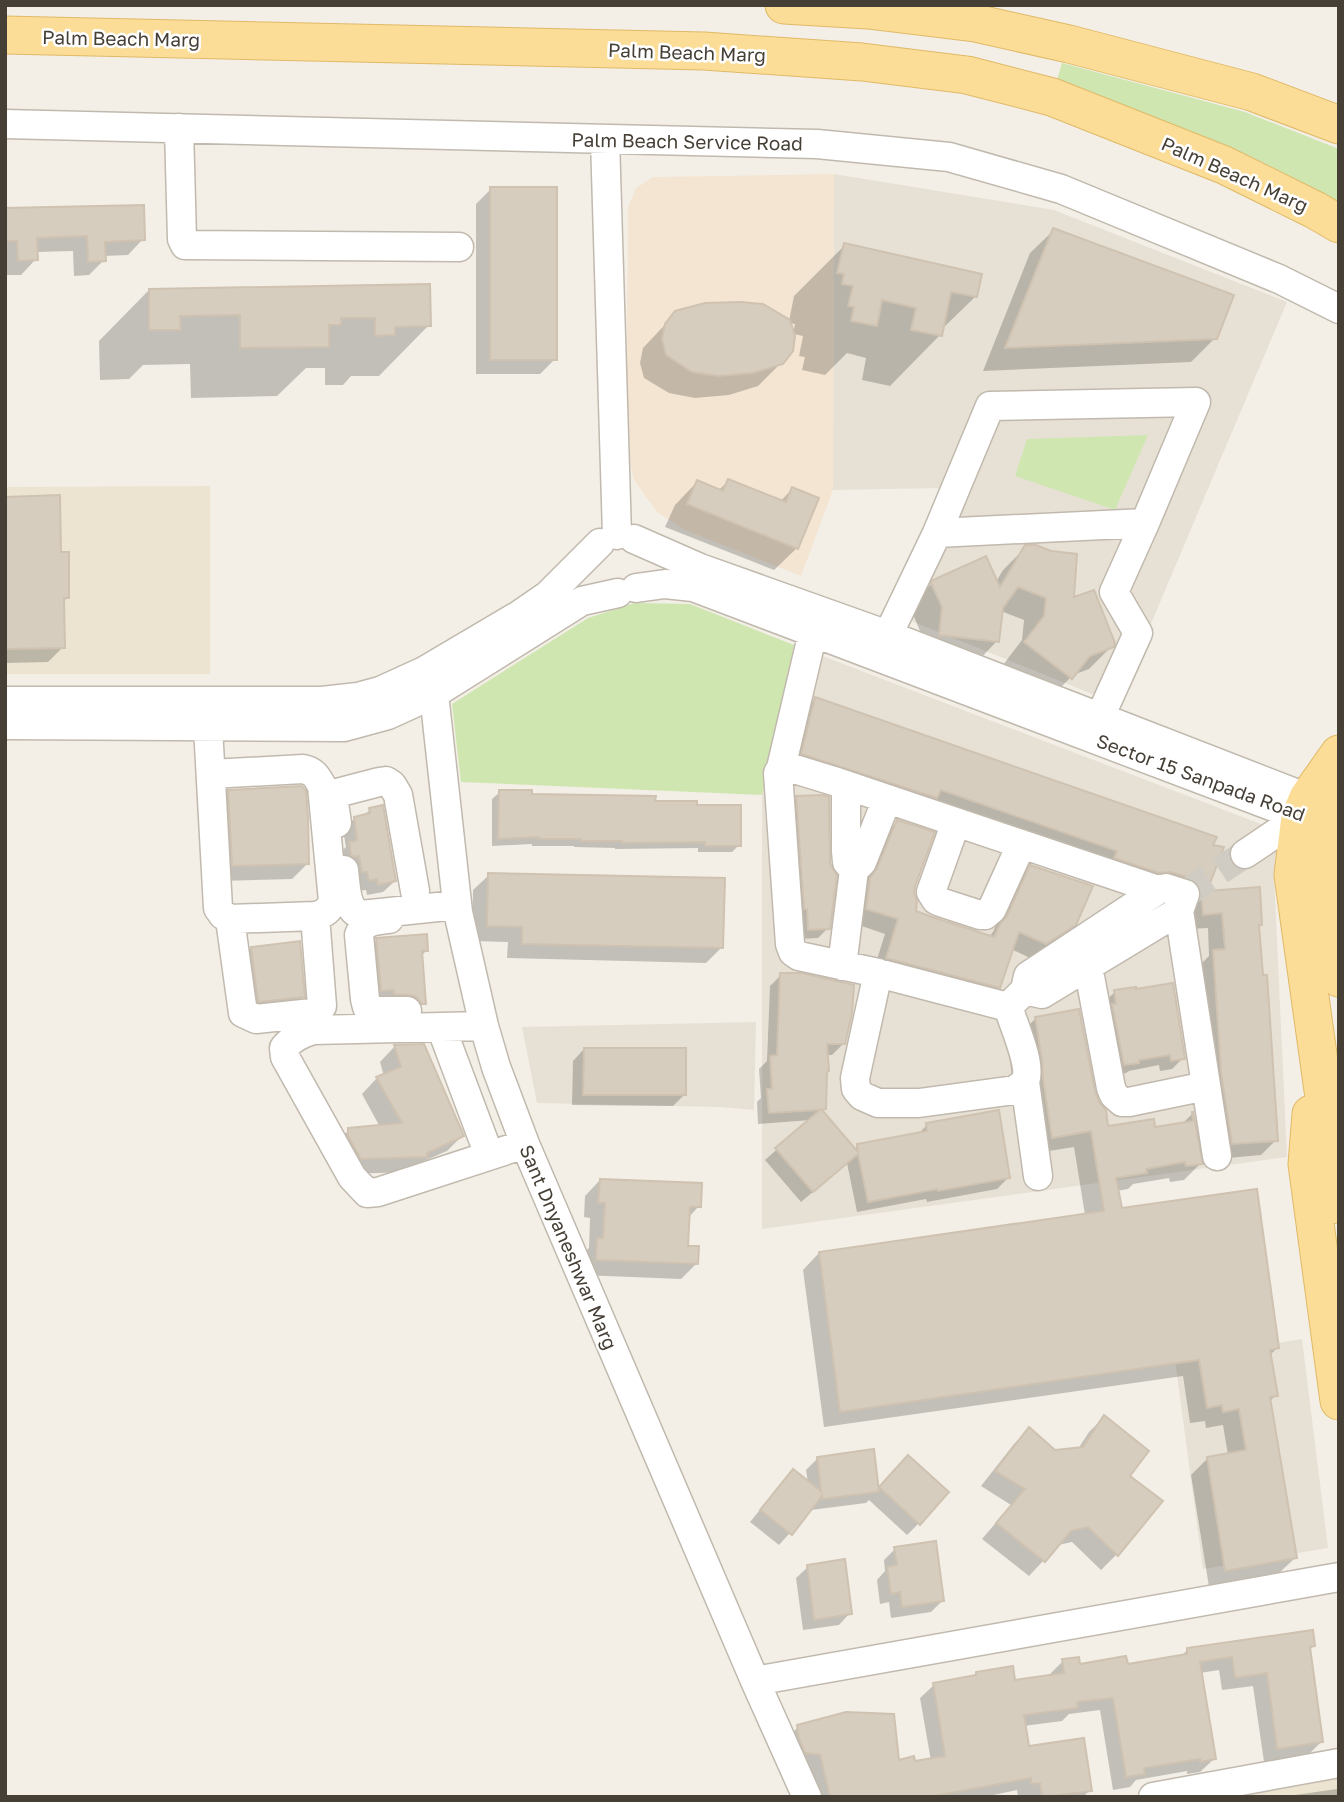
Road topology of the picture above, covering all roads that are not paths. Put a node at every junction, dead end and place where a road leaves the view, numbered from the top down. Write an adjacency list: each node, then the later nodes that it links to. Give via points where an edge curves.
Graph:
1 (784, 5): 4 (main road, via 975,23 1252,92)
2 (5, 35): 7 (main road, Palm Beach Marg, via 704,51 968,75 1052,97 1224,165)
3 (5, 124): 5 (street, Palm Beach Service Road)
4 (1339, 125)
5 (179, 128): 6 (street, Palm Beach Service Road); 8 (street, via 185,245)
6 (605, 139): 9 (street, Palm Beach Service Road, via 817,144 949,158 1060,189 1279,279); 12 (street)
7 (1339, 224)
8 (459, 247)
9 (1339, 309)
10 (1145, 523): 11 (street); 11 (street, via 1196,402 990,405); 18 (street, via 1114,593 1138,633)
11 (937, 533): 15 (street)
12 (617, 539): 13 (street, via 642,545 649,563 643,581); 13 (street, via 595,551 592,569 609,591); 15 (street, Sector 15 Sanpada Road); 16 (street)
13 (627, 590): 14 (street, Sector 15 Sanpada Road, via 665,584 693,587); 16 (street, Sector 15 Sanpada Road, via 582,601)
14 (813, 632): 22 (street); 26 (street, Sector 15 Sanpada Road)
15 (888, 635): 18 (street, Sector 15 Sanpada Road)
16 (429, 682): 17 (street, via 322,701); 20 (street, via 388,715 344,727); 33 (street, Sant Dnyaneshwar Marg)
17 (5, 701)
18 (1100, 717): 26 (street, Sector 15 Sanpada Road)
19 (5, 726): 20 (street)
20 (208, 727): 23 (street)
21 (1339, 754): 26 (main road)
22 (782, 768): 24 (street); 37 (street, via 778,772 790,944 799,956)
23 (211, 774): 35 (street, via 303,769 317,777 322,786 333,901 330,909); 36 (street, via 218,908)
24 (846, 785): 25 (street); 30 (street, via 847,862)
25 (887, 799): 27 (street); 30 (street, via 862,862)
26 (1324, 813): 29 (street); 40 (main road, via 1324,873); 44 (main road, via 1293,875)
27 (956, 822): 28 (street); 28 (street, via 931,892 940,902 981,915 989,912)
28 (1021, 845): 31 (street)
29 (1245, 854)
30 (854, 870): 37 (street)
31 (1158, 890): 34 (street, via 1185,894); 41 (street, via 1028,976)
32 (415, 891): 33 (street, via 398,795 392,785 379,782 337,793 333,797 349,900 356,913)
33 (458, 908): 42 (street, Sant Dnyaneshwar Marg); 42 (street, via 370,921 362,928 365,999 367,1007 378,1012)
34 (1179, 911): 38 (street); 48 (street)
35 (315, 915): 36 (street); 36 (street, via 322,1006 312,1013 256,1019 243,1013)
36 (230, 919)
37 (842, 966): 39 (street)
38 (1088, 966): 41 (street, via 1042,994); 48 (street, via 1114,1095 1129,1102)
39 (878, 973): 41 (street); 47 (street, via 855,1078 862,1096 878,1103 919,1103 1015,1090)
40 (1339, 978)
41 (1016, 998): 47 (street, via 1026,1061)
42 (482, 1018): 43 (street); 45 (street, Sant Dnyaneshwar Marg)
43 (441, 1027): 46 (street); 50 (street, via 313,1030 290,1041 284,1048 285,1057 352,1177 367,1193)
44 (1315, 1035): 53 (main road); 54 (main road, via 1307,1164)
45 (496, 1067): 46 (street); 49 (street, Sant Dnyaneshwar Marg)
46 (460, 1080): 50 (street)
47 (1024, 1082): 52 (street)
48 (1206, 1086): 51 (street)
49 (525, 1144): 50 (street); 56 (street, Sant Dnyaneshwar Marg)
50 (489, 1156)
51 (1217, 1156)
52 (1038, 1176)
53 (1339, 1205)
54 (1339, 1401)
55 (1339, 1577): 56 (street)
56 (755, 1681): 58 (street, Sant Dnyaneshwar Marg)
57 (1339, 1763): 59 (street)
58 (807, 1797)
59 (1153, 1797)

